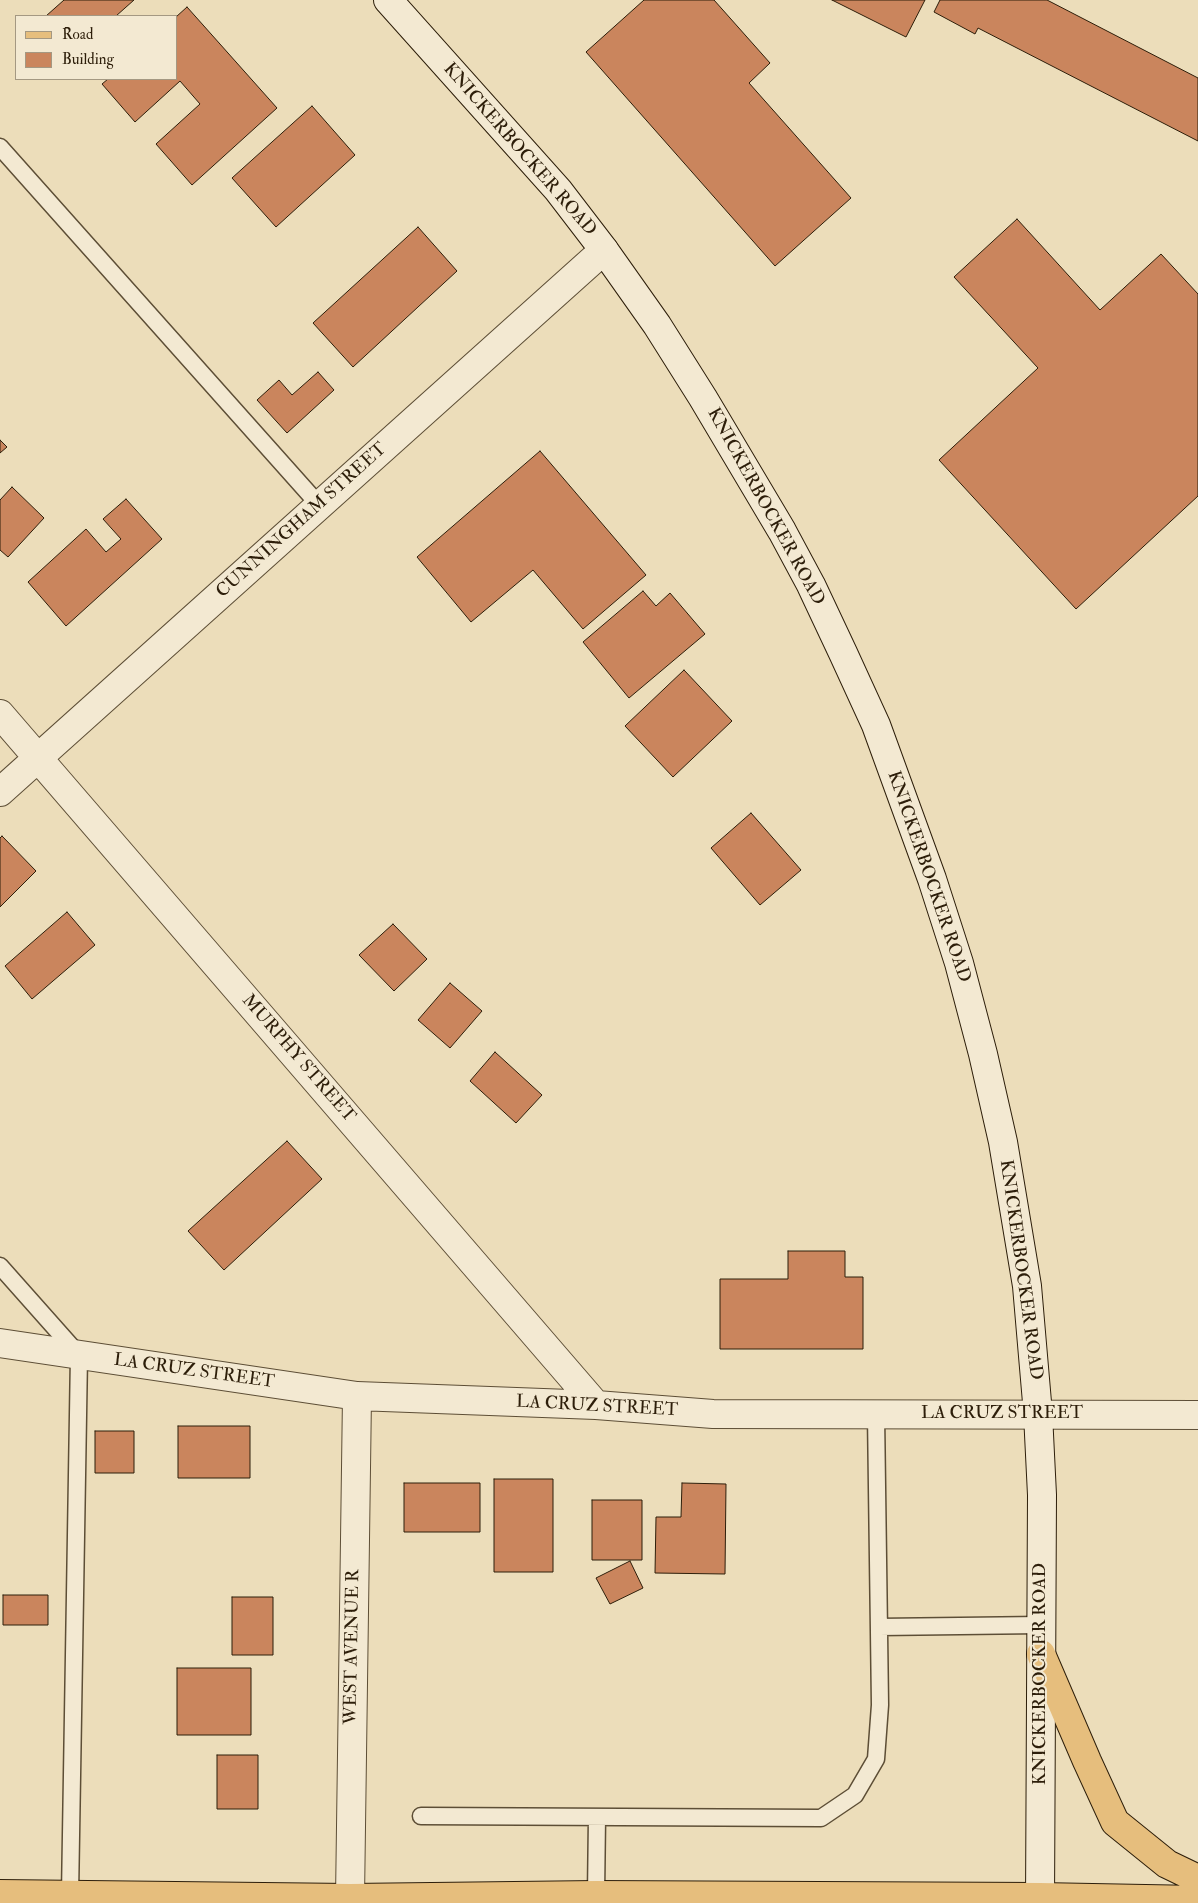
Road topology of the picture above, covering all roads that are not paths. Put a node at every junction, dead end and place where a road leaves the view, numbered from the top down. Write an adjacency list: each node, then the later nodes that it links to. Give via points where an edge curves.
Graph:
1 (388, 0): 3 (street, KNICKERBOCKER ROAD, via 558,190)
2 (0, 147): 4 (lane)
3 (604, 250): 4 (street, CUNNINGHAM STREET); 14 (street, KNICKERBOCKER ROAD, via 658,326 703,398 811,585 876,725 900,789 960,963 1003,1142 1026,1286)
4 (320, 506): 6 (street, CUNNINGHAM STREET)
5 (0, 714): 6 (street, MURPHY STREET)
6 (39, 758): 7 (street, CUNNINGHAM STREET); 12 (street, MURPHY STREET)
7 (0, 792)
8 (0, 1266): 10 (lane)
9 (0, 1343): 10 (street, LA CRUZ STREET)
10 (79, 1355): 11 (street, LA CRUZ STREET); 23 (lane)
11 (357, 1396): 12 (street, LA CRUZ STREET); 25 (street, WEST AVENUE R)
12 (596, 1405): 13 (street, LA CRUZ STREET, via 713,1414)
13 (876, 1414): 14 (street, LA CRUZ STREET); 17 (lane)
14 (1038, 1414): 15 (street, LA CRUZ STREET); 16 (street, KNICKERBOCKER ROAD, via 1042,1495)
15 (1198, 1415)
16 (1041, 1625): 17 (lane); 18 (street, KNICKERBOCKER ROAD)
17 (879, 1627): 20 (lane, via 880,1705 876,1759 855,1795 848,1800 820,1818)
18 (1041, 1654): 21 (main road, via 1115,1822 1167,1864); 26 (street, KNICKERBOCKER ROAD)
19 (421, 1816): 20 (lane)
20 (597, 1817): 24 (lane)
21 (1198, 1879)
22 (0, 1894): 23 (main road)
23 (70, 1895): 25 (main road)
24 (596, 1895): 25 (main road); 26 (main road)
25 (350, 1898)
26 (1040, 1900): 27 (main road)
27 (1198, 1900)

